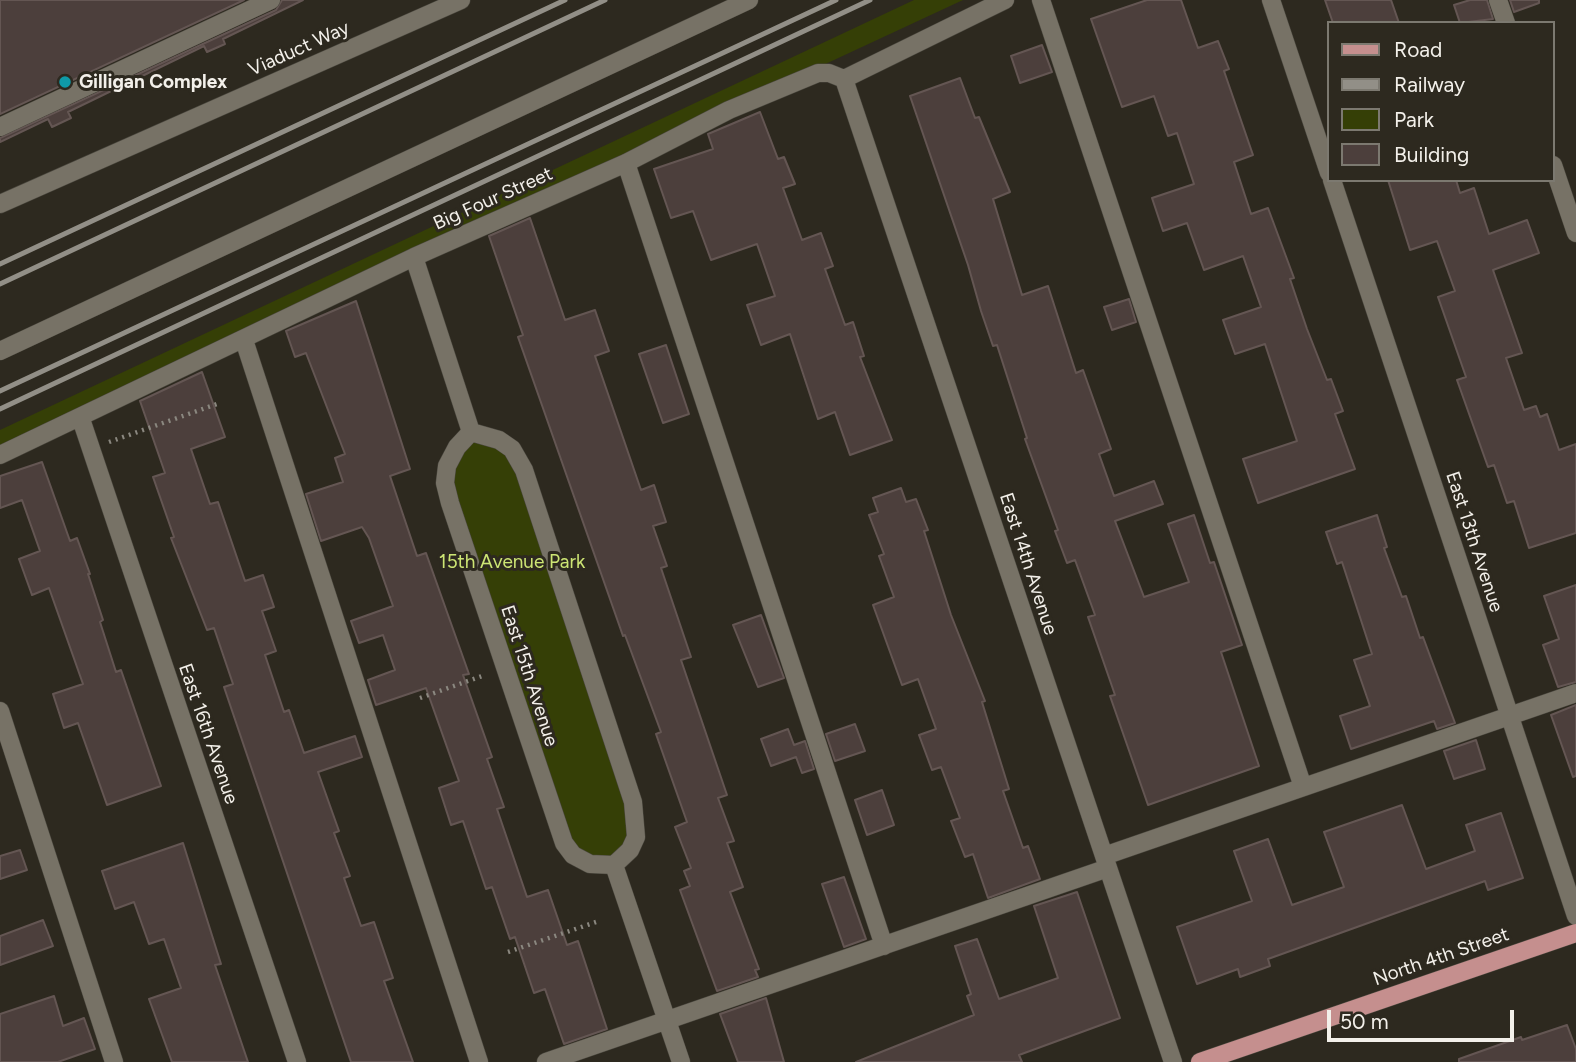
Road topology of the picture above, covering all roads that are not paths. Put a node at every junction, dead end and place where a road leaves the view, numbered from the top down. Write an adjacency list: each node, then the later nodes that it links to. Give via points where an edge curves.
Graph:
1 (271, 0): 10 (street)
2 (461, 0): 15 (street, Viaduct Way)
3 (749, 0): 19 (street)
4 (1005, 0): 9 (street)
5 (1041, 0): 26 (street)
6 (1272, 0): 12 (street)
7 (1498, 0): 8 (street)
8 (1505, 21)
9 (844, 79): 11 (street, Big Four Street, via 829,73 806,77); 27 (street, East 14th Avenue)
10 (0, 127)
11 (626, 163): 17 (street, Big Four Street); 31 (street)
12 (1328, 170)
13 (1555, 171): 16 (street)
14 (1333, 182): 25 (street, East 13th Avenue)
15 (0, 204)
16 (1576, 233)
17 (414, 257): 18 (street, Big Four Street); 21 (street)
18 (244, 340): 20 (street, Big Four Street); 35 (street)
19 (0, 351)
20 (81, 419): 22 (street, Big Four Street); 34 (street, East 16th Avenue)
21 (471, 432): 28 (street, via 505,444 524,470 633,802 635,837 630,850); 28 (street, East 15th Avenue, via 447,466 445,483 462,541 564,843 573,855 590,864)
22 (0, 455)
23 (1576, 693): 25 (street)
24 (0, 711): 33 (street)
25 (1509, 716): 26 (street); 29 (street, East 13th Avenue)
26 (1303, 788): 27 (street)
27 (1106, 862): 31 (street); 38 (street, East 14th Avenue)
28 (614, 865): 32 (street)
29 (1576, 916)
30 (1576, 933): 39 (main road, North 4th Street)
31 (884, 946): 32 (street)
32 (667, 1020): 36 (street); 37 (street)
33 (114, 1062)
34 (297, 1062)
35 (479, 1062)
36 (546, 1062)
37 (681, 1062)
38 (1173, 1062)
39 (1200, 1062)

